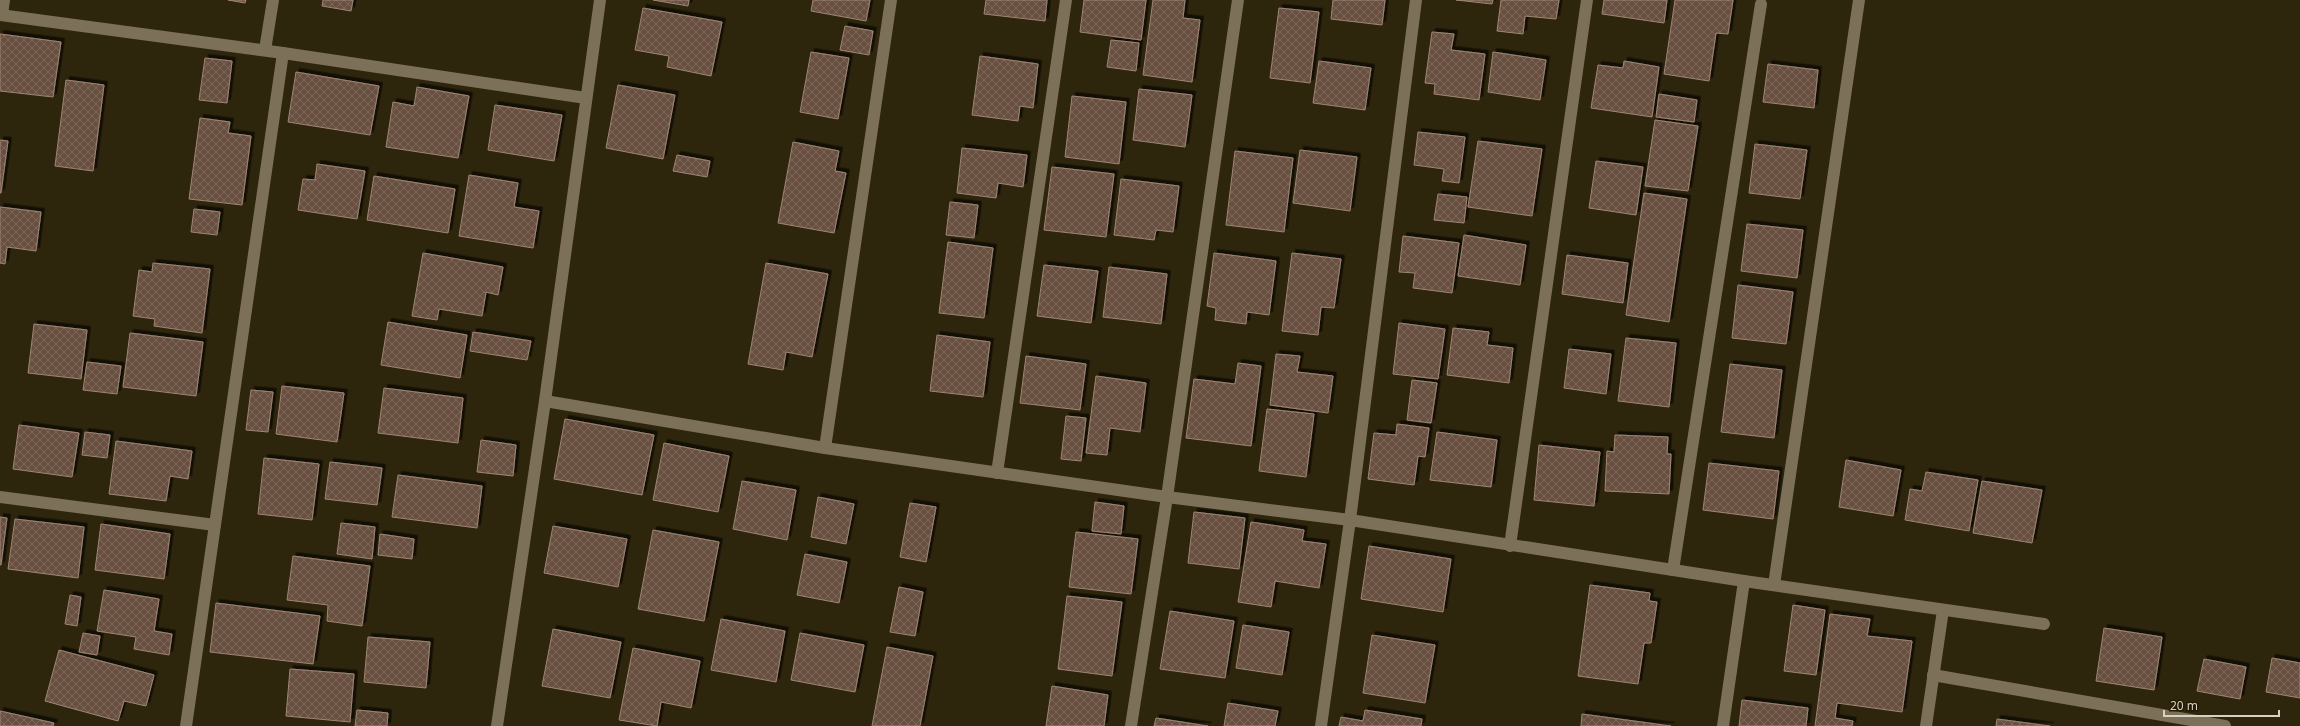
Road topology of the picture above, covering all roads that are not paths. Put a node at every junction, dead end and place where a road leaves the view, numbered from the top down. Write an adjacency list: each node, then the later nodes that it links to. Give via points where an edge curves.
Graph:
1 (4, 0): 11 (street)
2 (273, 0): 12 (street)
3 (600, 0): 14 (street)
4 (891, 0): 16 (street)
5 (1066, 0): 17 (street)
6 (1238, 0): 19 (street)
7 (1416, 0): 20 (street)
8 (1587, 0): 22 (street)
9 (1859, 0): 25 (street)
10 (1761, 4): 23 (street)
11 (1, 15): 12 (street)
12 (265, 50): 13 (street)
13 (284, 53): 14 (street); 21 (street)
14 (586, 98): 15 (street)
15 (545, 401): 16 (street); 30 (street)
16 (825, 448): 17 (street)
17 (997, 473): 19 (street)
18 (0, 497): 21 (street)
19 (1167, 497): 20 (street); 31 (street)
20 (1350, 520): 22 (street); 32 (street)
21 (214, 524): 29 (street)
22 (1510, 546): 23 (street)
23 (1673, 570): 24 (street)
24 (1744, 581): 25 (street); 33 (street)
25 (1774, 585): 26 (street)
26 (1943, 610): 27 (street); 28 (street)
27 (2044, 624)
28 (1933, 675): 34 (street); 35 (street)
29 (186, 726)
30 (497, 726)
31 (1131, 726)
32 (1320, 726)
33 (1723, 726)
34 (1926, 726)
35 (2225, 726)

